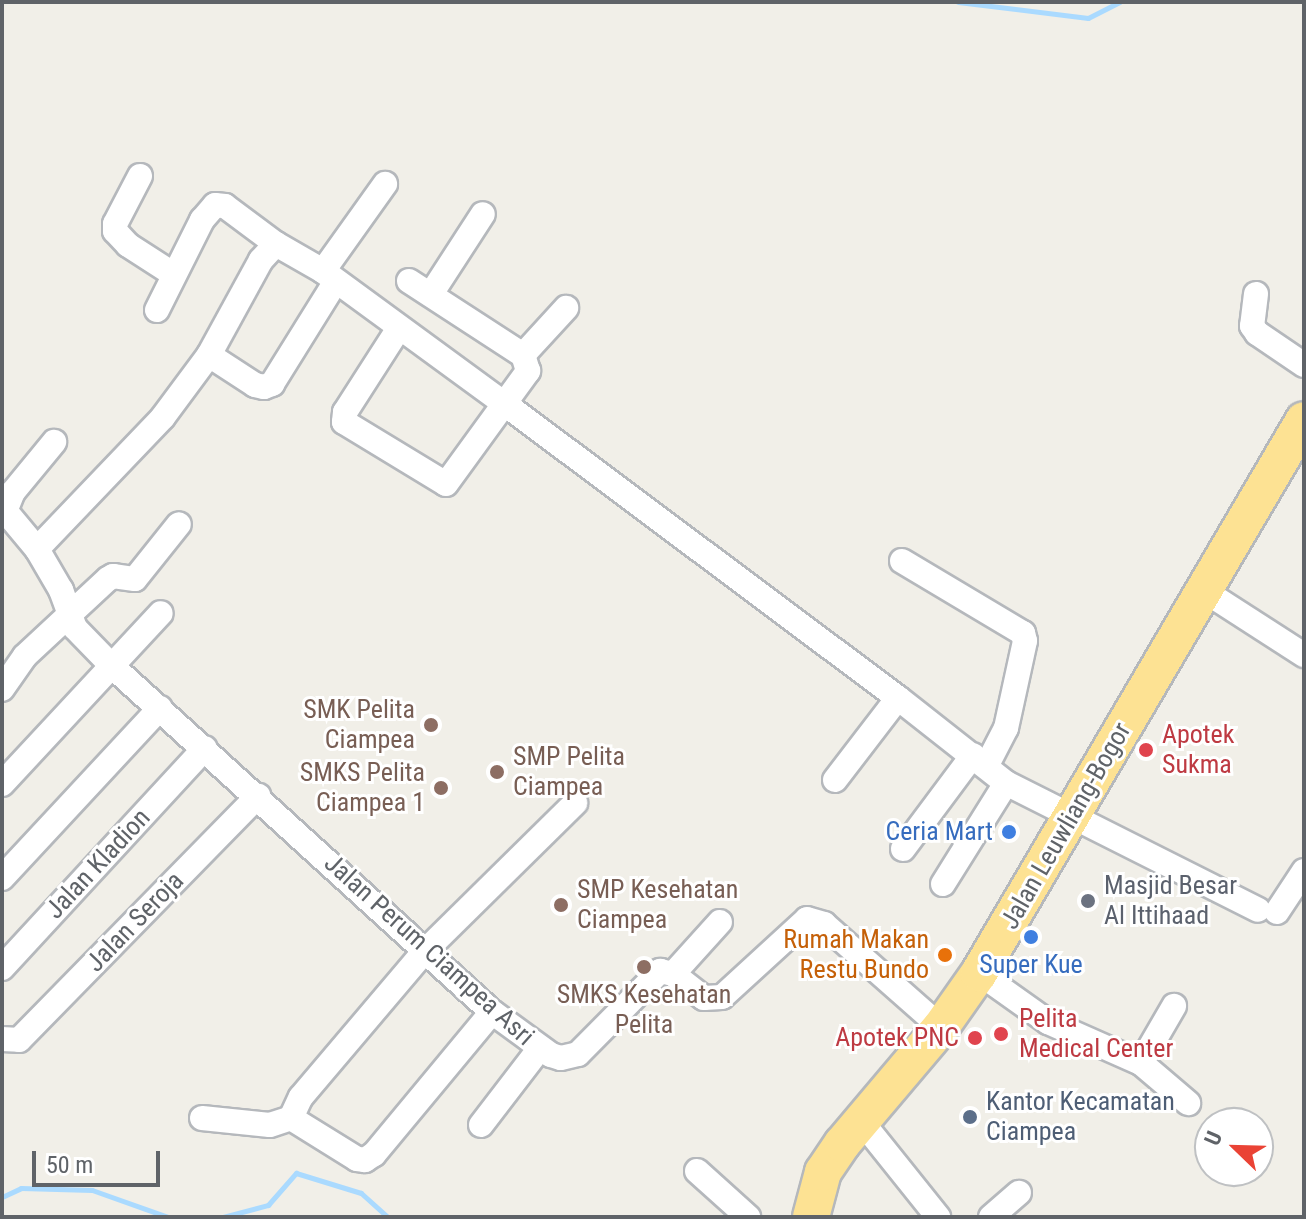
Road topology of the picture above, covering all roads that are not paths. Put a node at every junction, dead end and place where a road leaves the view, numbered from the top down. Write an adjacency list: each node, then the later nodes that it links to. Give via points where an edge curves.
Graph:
1 (140, 176): 5 (street, via 115,231)
2 (385, 184): 6 (street)
3 (483, 214): 8 (street)
4 (276, 244): 5 (street, via 225,206 215,205); 6 (street); 13 (street, via 261,260)
5 (173, 274): 11 (street)
6 (330, 276): 12 (street); 13 (street, via 272,384 255,385)
7 (409, 281): 8 (street)
8 (431, 294): 14 (street)
9 (1256, 294): 15 (street, via 1252,326)
10 (566, 308): 14 (street)
11 (157, 310)
12 (399, 328): 16 (street); 16 (street, via 345,412 344,422 446,484)
13 (209, 355): 21 (street, via 147,438)
14 (523, 355): 16 (street, via 528,371)
15 (1304, 365)
16 (505, 404): 29 (street)
17 (1304, 420): 23 (highway, Jalan Leuwliang-Bogor)
18 (54, 442): 19 (street, via 13,492)
19 (5, 516): 21 (street, Jalan Perum Ciampea Asri)
20 (179, 524): 25 (street, via 134,581 111,577)
21 (37, 549): 25 (street, Jalan Perum Ciampea Asri, via 61,590)
22 (902, 561): 32 (street, via 1023,633 1006,728)
23 (1203, 590): 26 (street); 38 (highway, Jalan Leuwliang-Bogor)
24 (161, 613): 27 (street)
25 (68, 614): 27 (street, Jalan Perum Ciampea Asri); 28 (street, via 25,656)
26 (1304, 655)
27 (112, 666): 30 (street, Jalan Perum Ciampea Asri); 35 (street)
28 (2, 689)
29 (898, 698): 32 (street); 33 (street)
30 (160, 708): 31 (street, Jalan Perum Ciampea Asri); 41 (street)
31 (199, 754): 36 (street, Jalan Perum Ciampea Asri); 45 (street, Jalan Kladion)
32 (980, 760): 34 (street); 39 (street)
33 (835, 780)
34 (1006, 783): 38 (street); 42 (street)
35 (2, 784)
36 (258, 796): 44 (street, Jalan Perum Ciampea Asri); 51 (street, Jalan Seroja, via 19,1040)
37 (575, 803): 44 (street)
38 (1073, 815): 40 (street, via 1267,911); 46 (highway, Jalan Leuwliang-Bogor)
39 (903, 849)
40 (1304, 871)
41 (2, 878)
42 (943, 884)
43 (720, 922): 47 (street)
44 (425, 951): 49 (street, Jalan Perum Ciampea Asri); 56 (street, via 301,1097)
45 (2, 968)
46 (979, 973): 50 (highway, Jalan Leuwliang-Bogor); 53 (street, via 1032,1013)
47 (673, 974): 50 (street, via 704,998 716,1000 801,922 815,919); 52 (street, Jalan Perum Ciampea Asri, via 654,973 578,1054 561,1058)
48 (1174, 1006): 53 (street)
49 (492, 1012): 52 (street, Jalan Perum Ciampea Asri); 56 (street, via 365,1160)
50 (941, 1027): 57 (highway, Jalan Leuwliang-Bogor)
51 (5, 1041)
52 (540, 1048): 58 (street)
53 (1141, 1063): 54 (street)
54 (1188, 1103)
55 (202, 1118): 56 (street, via 270,1125)
56 (291, 1118)
57 (862, 1122): 62 (highway, Jalan Leuwliang-Bogor, via 823,1172); 63 (street)
58 (481, 1125)
59 (697, 1171): 61 (street)
60 (1019, 1193): 64 (street)
61 (748, 1217)
62 (811, 1217)
63 (938, 1217)
64 (991, 1217)

